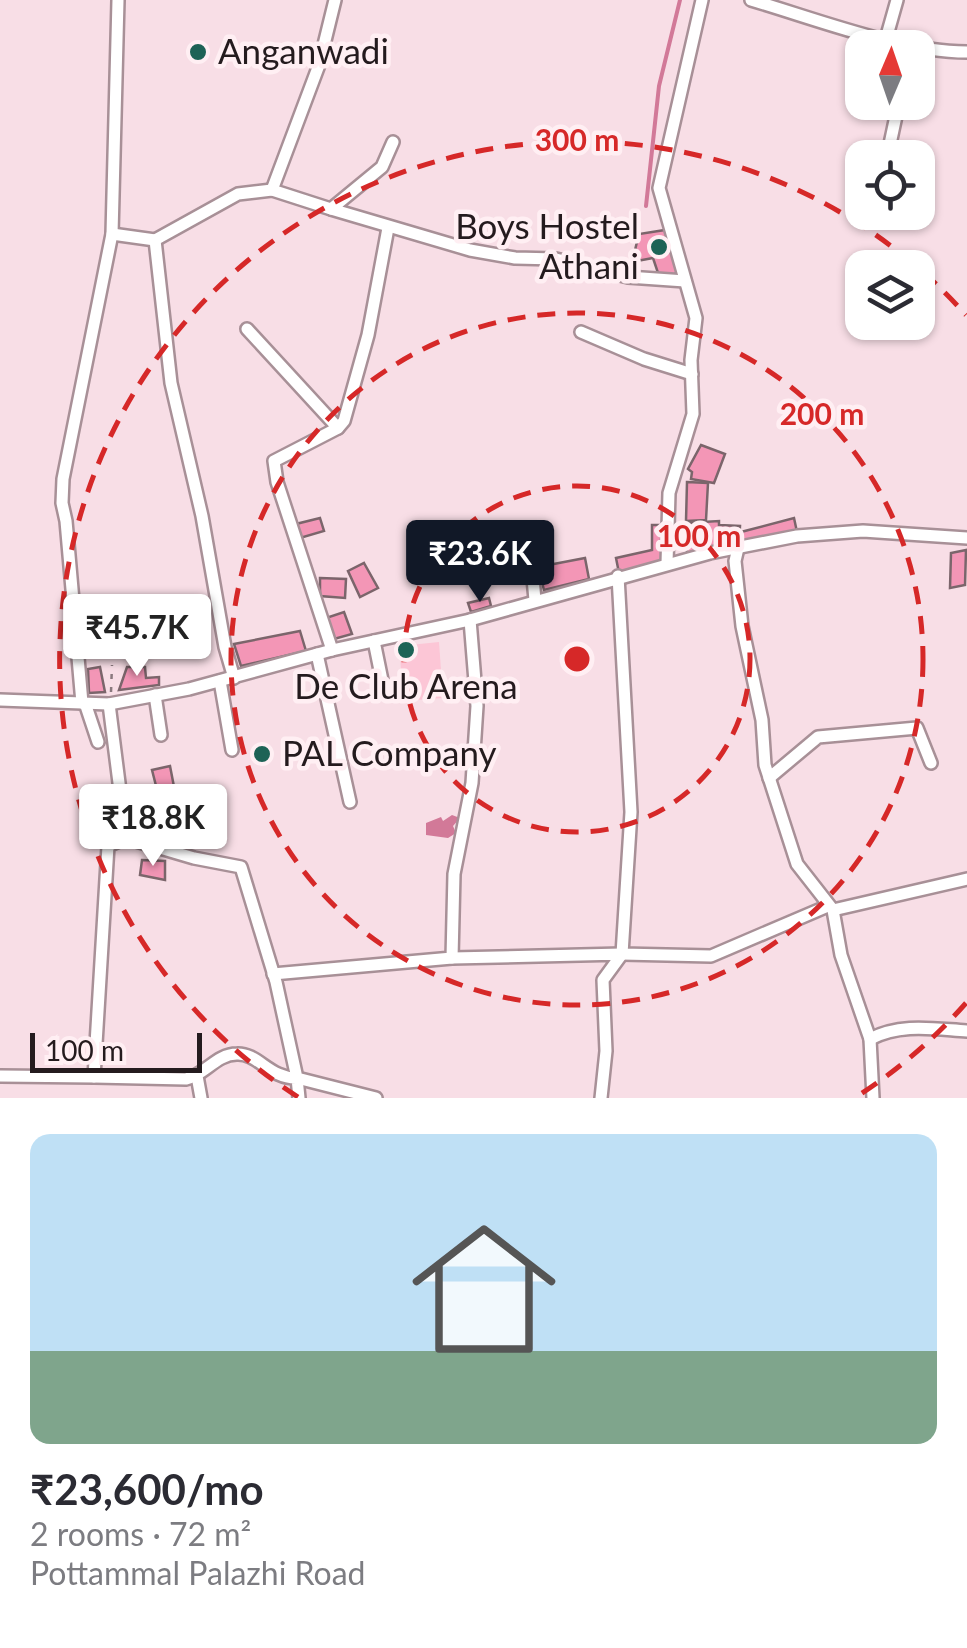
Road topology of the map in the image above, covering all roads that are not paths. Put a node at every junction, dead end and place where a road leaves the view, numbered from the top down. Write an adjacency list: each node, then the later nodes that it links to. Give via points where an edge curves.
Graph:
1 (118, 0): 14 (street)
2 (335, 0): 11 (street, via 319,65)
3 (702, 0): 16 (street, via 659,188)
4 (750, 0): 6 (street)
5 (897, 0): 7 (street)
6 (857, 30)
7 (888, 30)
8 (935, 51): 9 (street)
9 (967, 52)
10 (393, 142): 12 (street, via 382,167)
11 (272, 190): 12 (street); 15 (street, via 238,194)
12 (330, 210): 13 (street)
13 (388, 228): 16 (street, via 492,254); 20 (street, via 360,367)
14 (112, 234): 15 (street); 37 (street, via 63,479)
15 (154, 240): 32 (street, via 172,383)
16 (686, 280): 19 (street, via 696,318)
17 (247, 330): 20 (street)
18 (581, 332): 19 (street)
19 (692, 374): 24 (street, via 691,429 668,493)
20 (338, 428): 30 (street, via 274,461)
21 (967, 538): 23 (street, via 863,531)
22 (530, 546): 26 (street)
23 (738, 548): 24 (street); 43 (street, via 742,626)
24 (667, 564): 25 (street)
25 (618, 576): 26 (street); 48 (street, via 631,812)
26 (535, 600): 27 (street)
27 (470, 620): 29 (street); 49 (street, via 478,706 472,784 454,874)
28 (230, 642): 32 (street)
29 (374, 642): 30 (street); 34 (street)
30 (332, 650): 31 (street)
31 (317, 654): 32 (street); 44 (street)
32 (236, 677): 33 (street)
33 (220, 681): 35 (street); 41 (street)
34 (384, 690)
35 (156, 695): 38 (street); 39 (street)
36 (0, 700): 37 (street)
37 (84, 703): 38 (street); 40 (street)
38 (110, 703): 45 (street)
39 (161, 735)
40 (98, 742)
41 (232, 750)
42 (931, 763): 43 (street, via 917,728 855,732 810,742)
43 (769, 778): 47 (street, via 797,864)
44 (350, 802)
45 (126, 838): 50 (street, via 241,867); 55 (street, via 108,846)
46 (967, 879): 47 (street)
47 (830, 908): 48 (street, via 711,956); 52 (street)
48 (622, 954): 49 (street); 60 (street, via 603,980)
49 (452, 958): 50 (street)
50 (273, 974): 56 (street)
51 (967, 1031): 52 (street, via 907,1027)
52 (870, 1039): 61 (street)
53 (0, 1076): 55 (street)
54 (196, 1076): 55 (street); 56 (street, via 233,1053); 57 (street)
55 (94, 1077)
56 (297, 1078): 58 (street); 59 (street)
57 (200, 1098)
58 (299, 1098)
59 (376, 1098)
60 (601, 1098)
61 (873, 1098)

